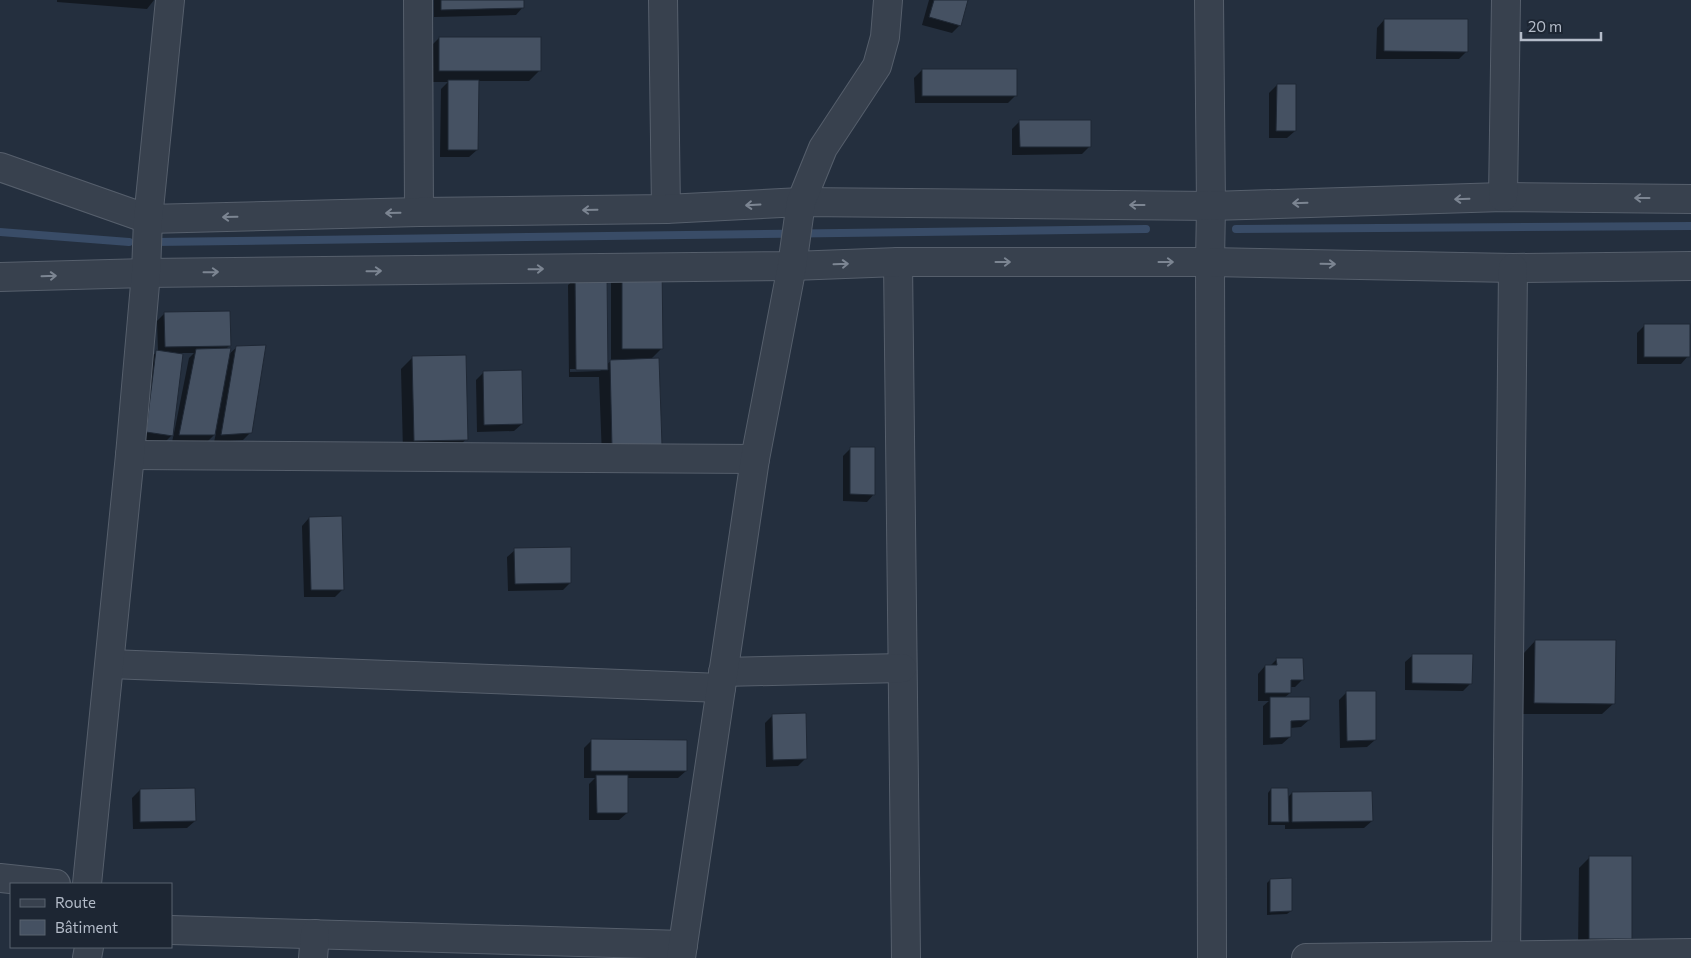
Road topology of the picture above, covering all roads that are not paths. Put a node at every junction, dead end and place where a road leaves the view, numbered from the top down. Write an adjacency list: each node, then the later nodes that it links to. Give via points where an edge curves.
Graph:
1 (170, 0): 14 (street)
2 (418, 0): 13 (street)
3 (663, 0): 12 (street)
4 (888, 0): 10 (street, via 877,66 823,148)
5 (1209, 0): 11 (street)
6 (1506, 0): 8 (street)
7 (0, 167): 14 (street)
8 (1503, 197): 9 (street, one-way to 8); 11 (street, one-way to 11)
9 (1691, 198)
10 (801, 202): 11 (street, one-way to 10); 12 (street, one-way to 12); 17 (street)
11 (1212, 206): 16 (street)
12 (666, 209): 13 (street, one-way to 13)
13 (419, 212): 14 (street, one-way to 14)
14 (148, 219): 20 (street)
15 (898, 262): 16 (street, one-way to 16); 17 (street, one-way to 15); 25 (street)
16 (1210, 262): 19 (street, one-way to 19); 37 (street)
17 (792, 266): 20 (street, one-way to 17); 23 (street)
18 (1691, 266): 19 (street)
19 (1513, 268): 35 (street)
20 (146, 273): 21 (street, one-way to 20); 22 (street)
21 (0, 277)
22 (130, 456): 23 (street); 24 (street)
23 (755, 459): 26 (street)
24 (110, 664): 26 (street); 29 (street)
25 (902, 668): 26 (street); 36 (street)
26 (722, 680): 33 (street)
27 (0, 878): 28 (street)
28 (47, 883)
29 (87, 883)
30 (172, 930): 31 (street)
31 (314, 946): 32 (street)
32 (457, 948): 33 (street)
33 (682, 952)
34 (1691, 953): 35 (street)
35 (1506, 955): 38 (street)
36 (906, 958)
37 (1212, 958)
38 (1306, 958)

